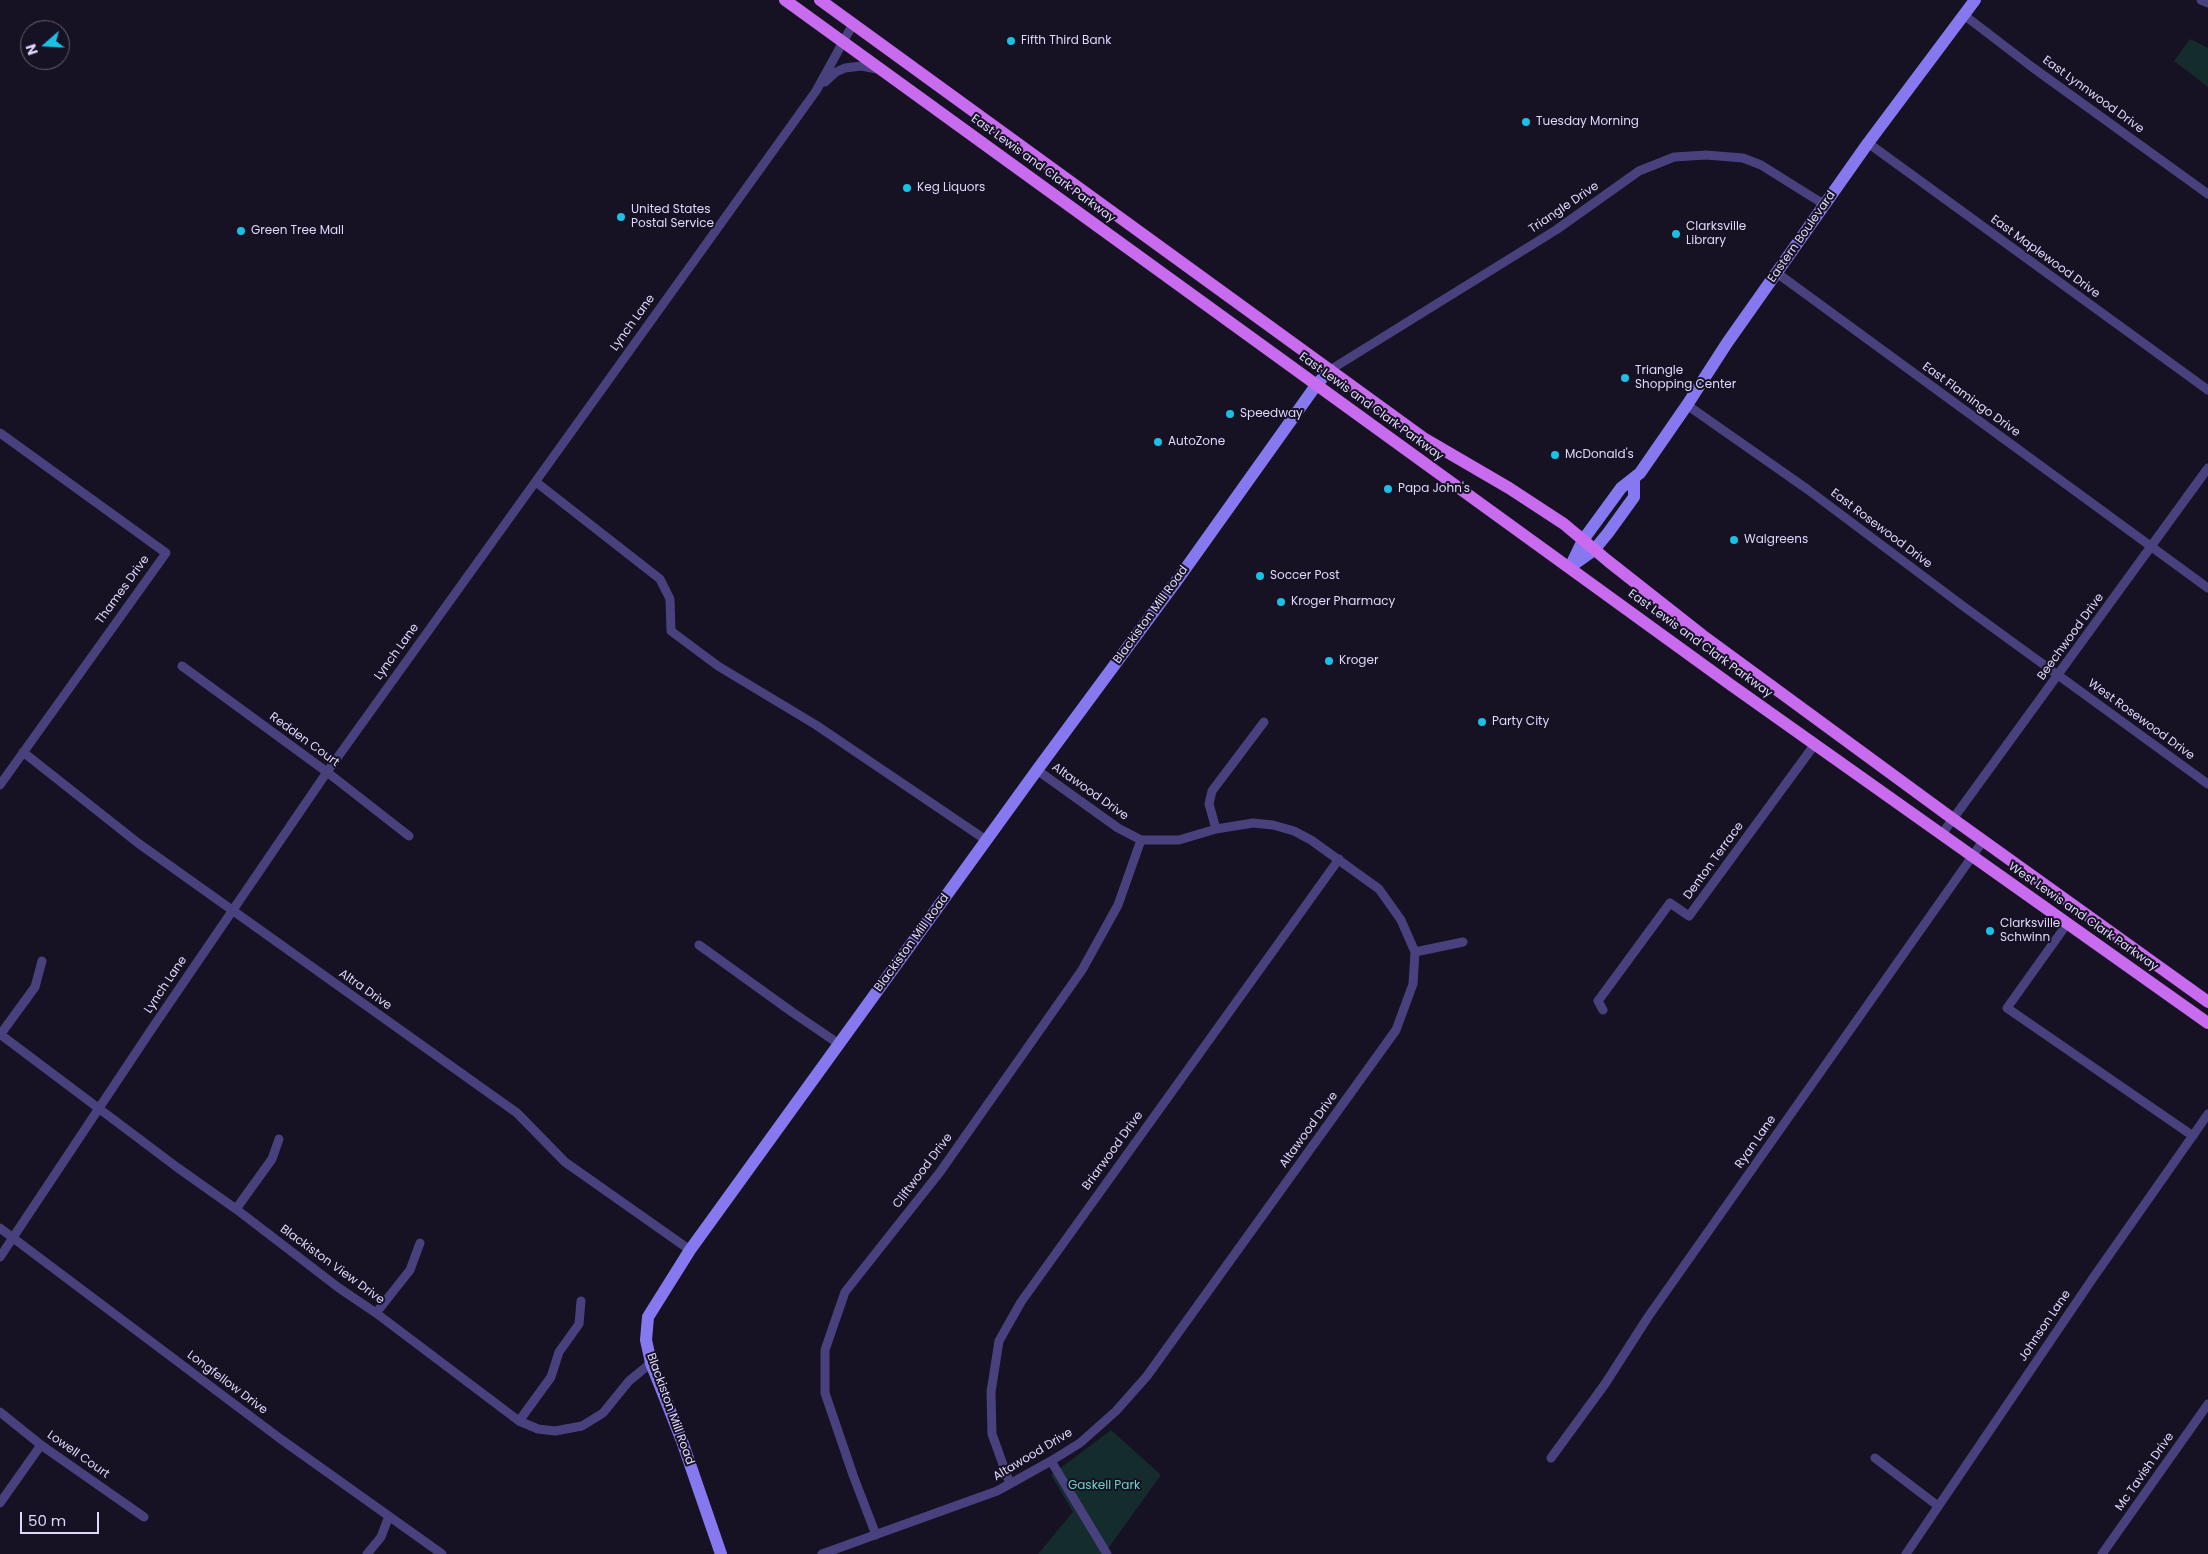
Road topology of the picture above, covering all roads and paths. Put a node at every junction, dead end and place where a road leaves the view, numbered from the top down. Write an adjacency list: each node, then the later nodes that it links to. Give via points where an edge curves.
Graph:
1 (785, 0): 8 (main road, East Lewis and Clark Parkway)
2 (820, 0): 7 (main road, East Lewis and Clark Parkway)
3 (1976, 0): 6 (main road, Eastern Boulevard)
4 (2202, 0): 5 (street)
5 (2208, 3)
6 (1964, 15): 11 (main road, Eastern Boulevard); 12 (street, East Lynnwood Drive)
7 (853, 24): 8 (street, Lynch Lane); 15 (main road, East Lewis and Clark Parkway)
8 (843, 42): 9 (main road, East Lewis and Clark Parkway); 10 (street, Lynch Lane)
9 (885, 72): 10 (street, Lynch Lane, via 869,67 845,68 836,72); 16 (main road, East Lewis and Clark Parkway)
10 (816, 92): 22 (street, Lynch Lane)
11 (1868, 143): 13 (main road, Eastern Boulevard); 17 (street, East Maplewood Drive)
12 (2208, 194)
13 (1825, 205): 14 (main road, Eastern Boulevard); 15 (street, Triangle Drive, via 1761,165 1743,158 1706,154 1674,157 1639,171 1556,230)
14 (1777, 273): 18 (main road, Eastern Boulevard); 24 (street, East Flamingo Drive)
15 (1330, 370): 16 (main road, Blackiston Mill Road); 23 (main road, East Lewis and Clark Parkway, via 1425,439 1509,488 1564,524)
16 (1317, 384): 26 (main road, East Lewis and Clark Parkway); 33 (main road, Blackiston Mill Road)
17 (2208, 390)
18 (1687, 405): 21 (main road, Eastern Boulevard); 29 (street, East Rosewood Drive, via 1807,489)
19 (0, 433): 32 (street, Thames Drive, via 166,553)
20 (2208, 468): 24 (street, Beechwood Drive)
21 (1634, 479): 23 (main road, Eastern Boulevard, via 1621,488); 25 (main road, Eastern Boulevard, via 1634,497)
22 (536, 482): 34 (street, Lynch Lane); 41 (street, via 660,579 670,599 671,631 718,666 816,725)
23 (1582, 540): 25 (main road, East Lewis and Clark Parkway); 26 (main road, Eastern Boulevard)
24 (2151, 547): 27 (street, East Flamingo Drive); 29 (street, Beechwood Drive)
25 (1594, 550): 26 (main road, Eastern Boulevard); 37 (main road, East Lewis and Clark Parkway, via 1702,635)
26 (1570, 567): 31 (main road, East Lewis and Clark Parkway)
27 (2208, 588)
28 (182, 666): 34 (street, Redden Court)
29 (2059, 675): 36 (street, West Rosewood Drive); 37 (street, Beechwood Drive)
30 (1264, 722): 38 (street, via 1212,791 1209,804)
31 (1816, 744): 39 (main road, East Lewis and Clark Parkway); 53 (street, Denton Terrace, via 1689,916 1670,903 1598,1001)
32 (23, 752): 35 (street, Thames Drive); 46 (street, Altra Drive, via 138,844)
33 (1037, 770): 41 (main road, Blackiston Mill Road); 42 (street, Altawood Drive, via 1118,828)
34 (327, 772): 40 (street, Redden Court); 46 (street, Lynch Lane)
35 (0, 784)
36 (2208, 784)
37 (1953, 819): 39 (street, Beechwood Drive); 43 (main road, West Lewis and Clark Parkway)
38 (1216, 829): 42 (street, Altawood Drive, via 1178,840); 45 (street, Altawood Drive, via 1253,823 1272,825 1294,831)
39 (1942, 834): 44 (main road, West Lewis and Clark Parkway)
40 (409, 836)
41 (986, 840): 56 (main road, Blackiston Mill Road)
42 (1141, 840): 82 (street, Cliftwood Drive, via 1118,905 1082,970 940,1172 845,1292 825,1350 825,1393)
43 (1983, 841): 44 (street, Ryan Lane); 52 (main road, West Lewis and Clark Parkway)
44 (1973, 856): 47 (main road, West Lewis and Clark Parkway); 74 (street, Ryan Lane)
45 (1339, 859): 50 (street, Altawood Drive, via 1379,889 1400,920); 77 (street, Briarwood Drive, via 1021,1302 999,1341 992,1392 992,1434)
46 (232, 911): 57 (street, Lynch Lane); 65 (street, Altra Drive, via 517,1114 565,1162)
47 (2067, 924): 54 (main road, West Lewis and Clark Parkway); 59 (street, via 2007,1008)
48 (1463, 942): 50 (street)
49 (698, 945): 56 (street)
50 (1415, 952): 76 (street, Altawood Drive, via 1413,984 1396,1030 1147,1376 1116,1411 1080,1443)
51 (42, 961): 55 (street, via 35,986)
52 (2208, 1002)
53 (1603, 1010)
54 (2208, 1023)
55 (0, 1034): 57 (street, Blackiston View Drive)
56 (839, 1044): 65 (main road, Blackiston Mill Road)
57 (99, 1108): 61 (street, Blackiston View Drive); 63 (street, Lynch Lane)
58 (2208, 1114): 59 (street, Johnson Lane)
59 (2193, 1136): 79 (street, Johnson Lane)
60 (279, 1139): 61 (street, via 272,1159)
61 (236, 1209): 68 (street, Blackiston View Drive)
62 (0, 1228): 63 (street, Longfellow Drive)
63 (13, 1238): 66 (street, Lynch Lane); 80 (street, Longfellow Drive, via 282,1440)
64 (420, 1243): 68 (street, via 410,1270)
65 (690, 1250): 69 (main road, Blackiston Mill Road, via 647,1320 646,1340)
66 (0, 1257)
67 (581, 1301): 72 (street, via 579,1324 559,1352 551,1377)
68 (376, 1313): 72 (street, Blackiston View Drive)
69 (652, 1363): 72 (street, Blackiston View Drive, via 629,1381 604,1413 582,1426 555,1431 538,1430); 85 (main road, Blackiston Mill Road)
70 (2208, 1404): 89 (street, Mc Tavish Drive)
71 (0, 1412): 73 (street, Lowell Court)
72 (519, 1421)
73 (41, 1445): 78 (street); 81 (street, Lowell Court)
74 (1551, 1458)
75 (1875, 1458): 79 (street)
76 (1051, 1461): 77 (street, Altawood Drive); 87 (street)
77 (1010, 1484): 82 (street, Altawood Drive)
78 (0, 1503)
79 (1938, 1506): 88 (street, Johnson Lane)
80 (389, 1516): 83 (street, via 381,1537); 84 (street, Longfellow Drive)
81 (144, 1517)
82 (876, 1535): 86 (street, Altawood Drive)
83 (367, 1554)
84 (442, 1554)
85 (720, 1554)
86 (822, 1554)
87 (1107, 1554)
88 (1906, 1554)
89 (2102, 1554)

